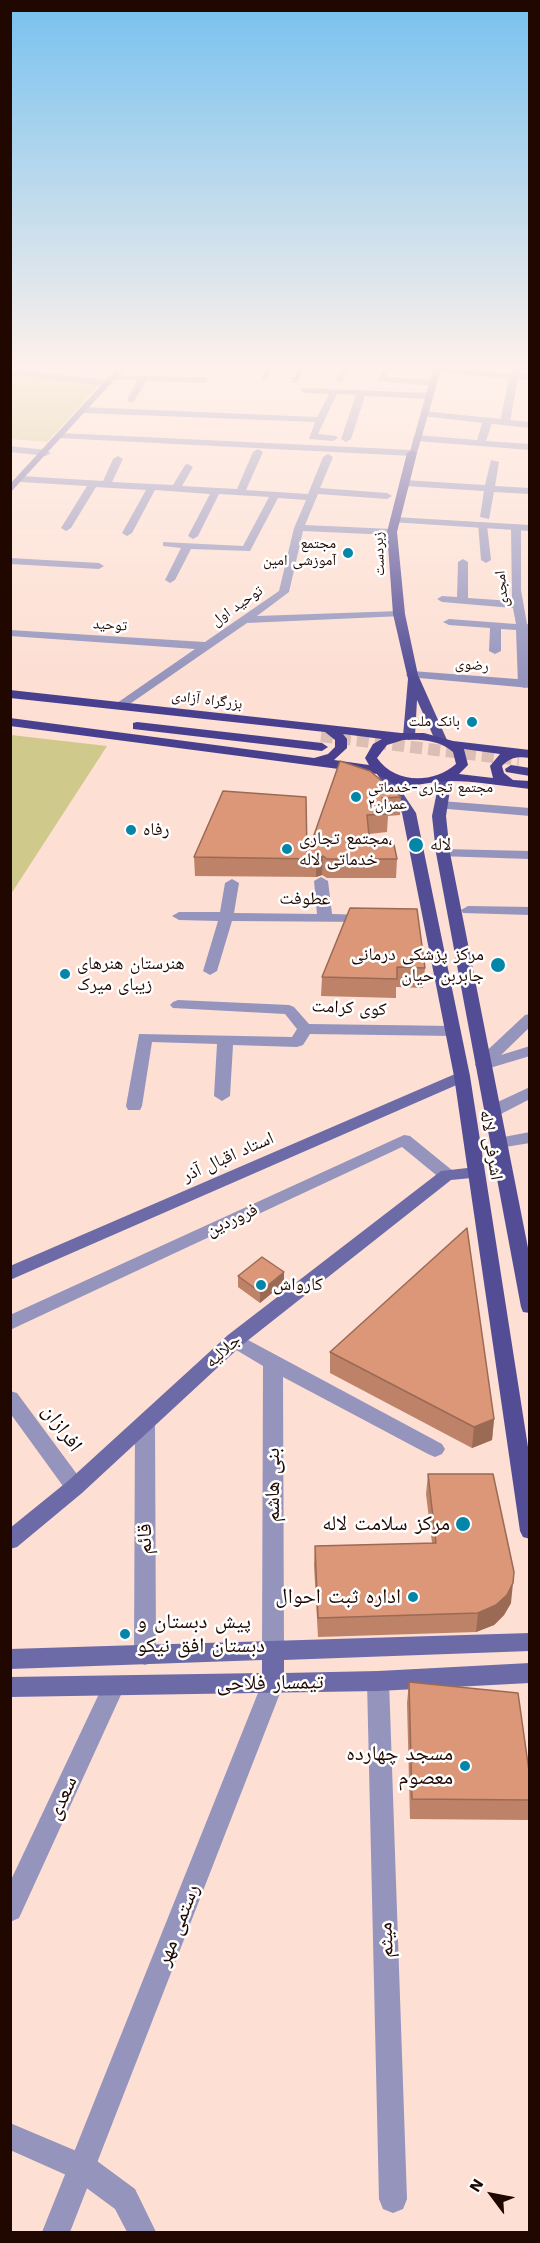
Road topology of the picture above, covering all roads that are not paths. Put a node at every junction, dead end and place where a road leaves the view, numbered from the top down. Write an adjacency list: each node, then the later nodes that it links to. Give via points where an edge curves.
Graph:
1 (29, 471): 8 (main road)
2 (112, 471): 11 (street)
3 (186, 471): 13 (street)
4 (250, 471): 18 (street)
5 (322, 471): 19 (street, توحید اول)
6 (408, 471): 9 (main road, زبردست)
7 (492, 471): 14 (street)
8 (21, 479): 10 (street); 15 (main road)
9 (405, 483): 14 (street); 22 (main road, زبردست)
10 (93, 484): 11 (street); 25 (street)
11 (106, 484): 12 (street)
12 (152, 487): 13 (street); 29 (street)
13 (176, 489): 16 (street)
14 (489, 489): 17 (street); 23 (street)
15 (10, 490)
16 (216, 491): 18 (street); 30 (street)
17 (530, 491)
18 (240, 493): 20 (street)
19 (313, 494): 20 (street); 21 (street); 26 (street, توحید اول)
20 (274, 495): 30 (street, via 246,549)
21 (387, 496)
22 (395, 520): 23 (street); 28 (main road, زبردست)
23 (483, 521): 24 (street); 32 (street)
24 (516, 527): 27 (street); 39 (street, امجدی)
25 (66, 528)
26 (299, 528): 28 (street); 43 (street, توحید اول, via 284,592)
27 (530, 528)
28 (392, 532): 42 (main road, زبردست)
29 (127, 533)
30 (191, 541): 31 (street); 36 (street)
31 (167, 544)
32 (486, 560)
33 (10, 561): 35 (street)
34 (463, 562): 40 (street)
35 (99, 566)
36 (170, 580)
37 (530, 595): 39 (street)
38 (442, 599): 40 (street)
39 (517, 599): 41 (street); 46 (street, امجدی)
40 (462, 600): 41 (street)
41 (488, 603): 45 (street)
42 (399, 614): 43 (street); 50 (main road, زبردست)
43 (244, 620): 48 (street, توحید اول)
44 (449, 622): 45 (street)
45 (491, 625): 46 (street); 49 (street)
46 (526, 627): 51 (street, امجدی)
47 (10, 633): 48 (street, توحید)
48 (208, 646): 54 (street, توحید اول)
49 (495, 651)
50 (412, 675): 51 (street, رضوی); 57 (main road, زبردست); 59 (main road, زبردست)
51 (527, 684)
52 (10, 694): 54 (highway, بزرگراه آزادی)
53 (10, 701): 58 (highway, بزرگراه آزادی)
54 (121, 706): 58 (highway, بزرگراه آزادی)
55 (10, 712): 58 (highway, بزرگراه آزادی)
56 (10, 722): 61 (highway)
57 (405, 736): 58 (highway, بزرگراه آزادی); 59 (highway, بزرگراه آزادی); 62 (highway, via 388,740 372,751 370,758)
58 (324, 738): 61 (highway, via 341,739 341,748 332,757)
59 (445, 742): 60 (highway); 64 (highway, via 463,757 462,765)
60 (521, 759): 63 (highway); 65 (highway, via 504,757 495,766 498,775)
61 (315, 761): 62 (highway)
62 (381, 772): 64 (highway, via 420,781); 83 (main road, اشرفی لاله, via 409,813 424,920)
63 (530, 772)
64 (447, 777): 65 (highway); 67 (main road, اشرفی لاله)
65 (510, 783): 66 (highway)
66 (530, 785)
67 (441, 805): 68 (street); 69 (main road, اشرفی لاله, via 438,816)
68 (530, 812)
69 (442, 853): 70 (street); 86 (main road, اشرفی لاله)
70 (530, 855)
71 (321, 881): 77 (street)
72 (232, 883): 76 (street)
73 (468, 910): 74 (street)
74 (530, 911)
75 (179, 916): 76 (street, عطوفت)
76 (226, 917): 77 (street, عطوفت); 79 (street)
77 (325, 919): 78 (street, عطوفت)
78 (383, 920)
79 (210, 971)
80 (178, 1005): 82 (street, کوی کرامت, via 289,1010)
81 (530, 1018): 86 (street)
82 (305, 1029): 83 (street, کوی کرامت); 84 (street, via 297,1042)
83 (453, 1031): 87 (main road, اشرفی لاله)
84 (225, 1040): 89 (street); 90 (street, via 146,1037)
85 (530, 1052): 86 (street)
86 (483, 1064): 91 (main road, اشرفی لاله)
87 (462, 1076): 94 (main road, اشرفی لاله); 96 (main road, استاد اقبال آذر)
88 (530, 1092): 91 (street)
89 (222, 1096)
90 (134, 1106)
91 (493, 1111): 93 (main road, اشرفی لاله)
92 (530, 1137): 93 (street)
93 (499, 1143): 97 (main road, اشرفی لاله)
94 (476, 1173): 95 (main road); 105 (main road, اشرفی لاله)
95 (447, 1175): 98 (street, فروردین, via 404,1140); 99 (main road, جلالیه)
96 (10, 1274)
97 (530, 1306)
98 (10, 1323)
99 (235, 1340): 100 (street); 102 (main road, جلالیه)
100 (273, 1363): 103 (street); 108 (street, بنی هاشم)
101 (10, 1398): 104 (street, افرازان)
102 (145, 1422): 104 (main road, جلالیه); 109 (street, قائم)
103 (435, 1449)
104 (75, 1487): 106 (main road, جلالیه)
105 (530, 1531)
106 (10, 1541)
107 (530, 1642): 108 (main road, تیمسار فلاحی)
108 (273, 1652): 109 (main road, تیمسار فلاحی); 113 (main road)
109 (145, 1655): 110 (main road, تیمسار فلاحی)
110 (10, 1659)
111 (530, 1673): 112 (main road, تیمسار فلاحی)
112 (378, 1681): 113 (main road, تیمسار فلاحی); 119 (street, میثم)
113 (273, 1683): 114 (main road, تیمسار فلاحی); 118 (street, رستمی مهر)
114 (114, 1686): 115 (main road, تیمسار فلاحی); 116 (street, سعدی)
115 (10, 1687)
116 (10, 1910)
117 (10, 2136): 118 (street)
118 (83, 2168): 120 (street, رستمی مهر); 121 (street, via 125,2199)
119 (393, 2199)
120 (56, 2232)
121 (142, 2232)

